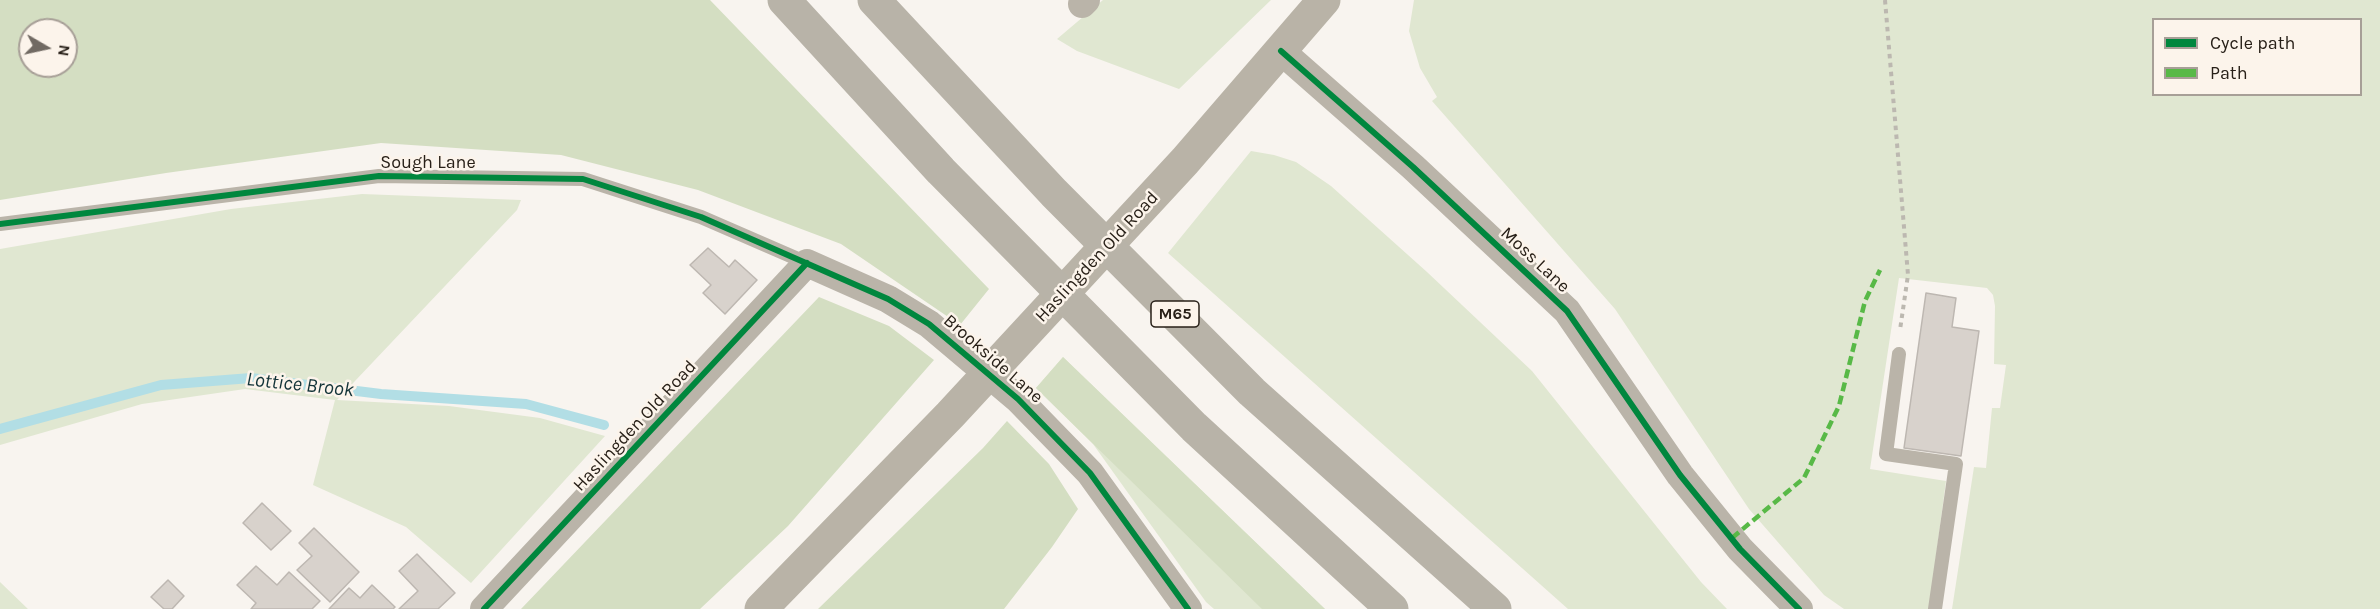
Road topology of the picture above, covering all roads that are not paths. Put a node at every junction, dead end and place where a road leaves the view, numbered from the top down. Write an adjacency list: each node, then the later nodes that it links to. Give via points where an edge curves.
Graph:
1 (784, 0): 11 (highway, via 941,171 1194,427)
2 (874, 0): 12 (highway, M65, via 1054,193 1252,392)
3 (1324, 0): 4 (main road, Haslingden Old Road)
4 (1281, 51): 9 (main road, Haslingden Old Road, via 950,415); 13 (street, Moss Lane, via 1567,311 1680,475 1740,549)
5 (0, 224): 6 (lane, Sough Lane, via 379,176 583,179 700,217)
6 (807, 263): 8 (street, Haslingden Old Road); 10 (street, Brookside Lane, via 888,298 929,324 1018,399 1090,473)
7 (1899, 354): 14 (lane, via 1886,454 1956,464)
8 (484, 609)
9 (761, 609)
10 (1188, 609)
11 (1392, 609)
12 (1495, 609)
13 (1798, 609)
14 (1935, 609)

